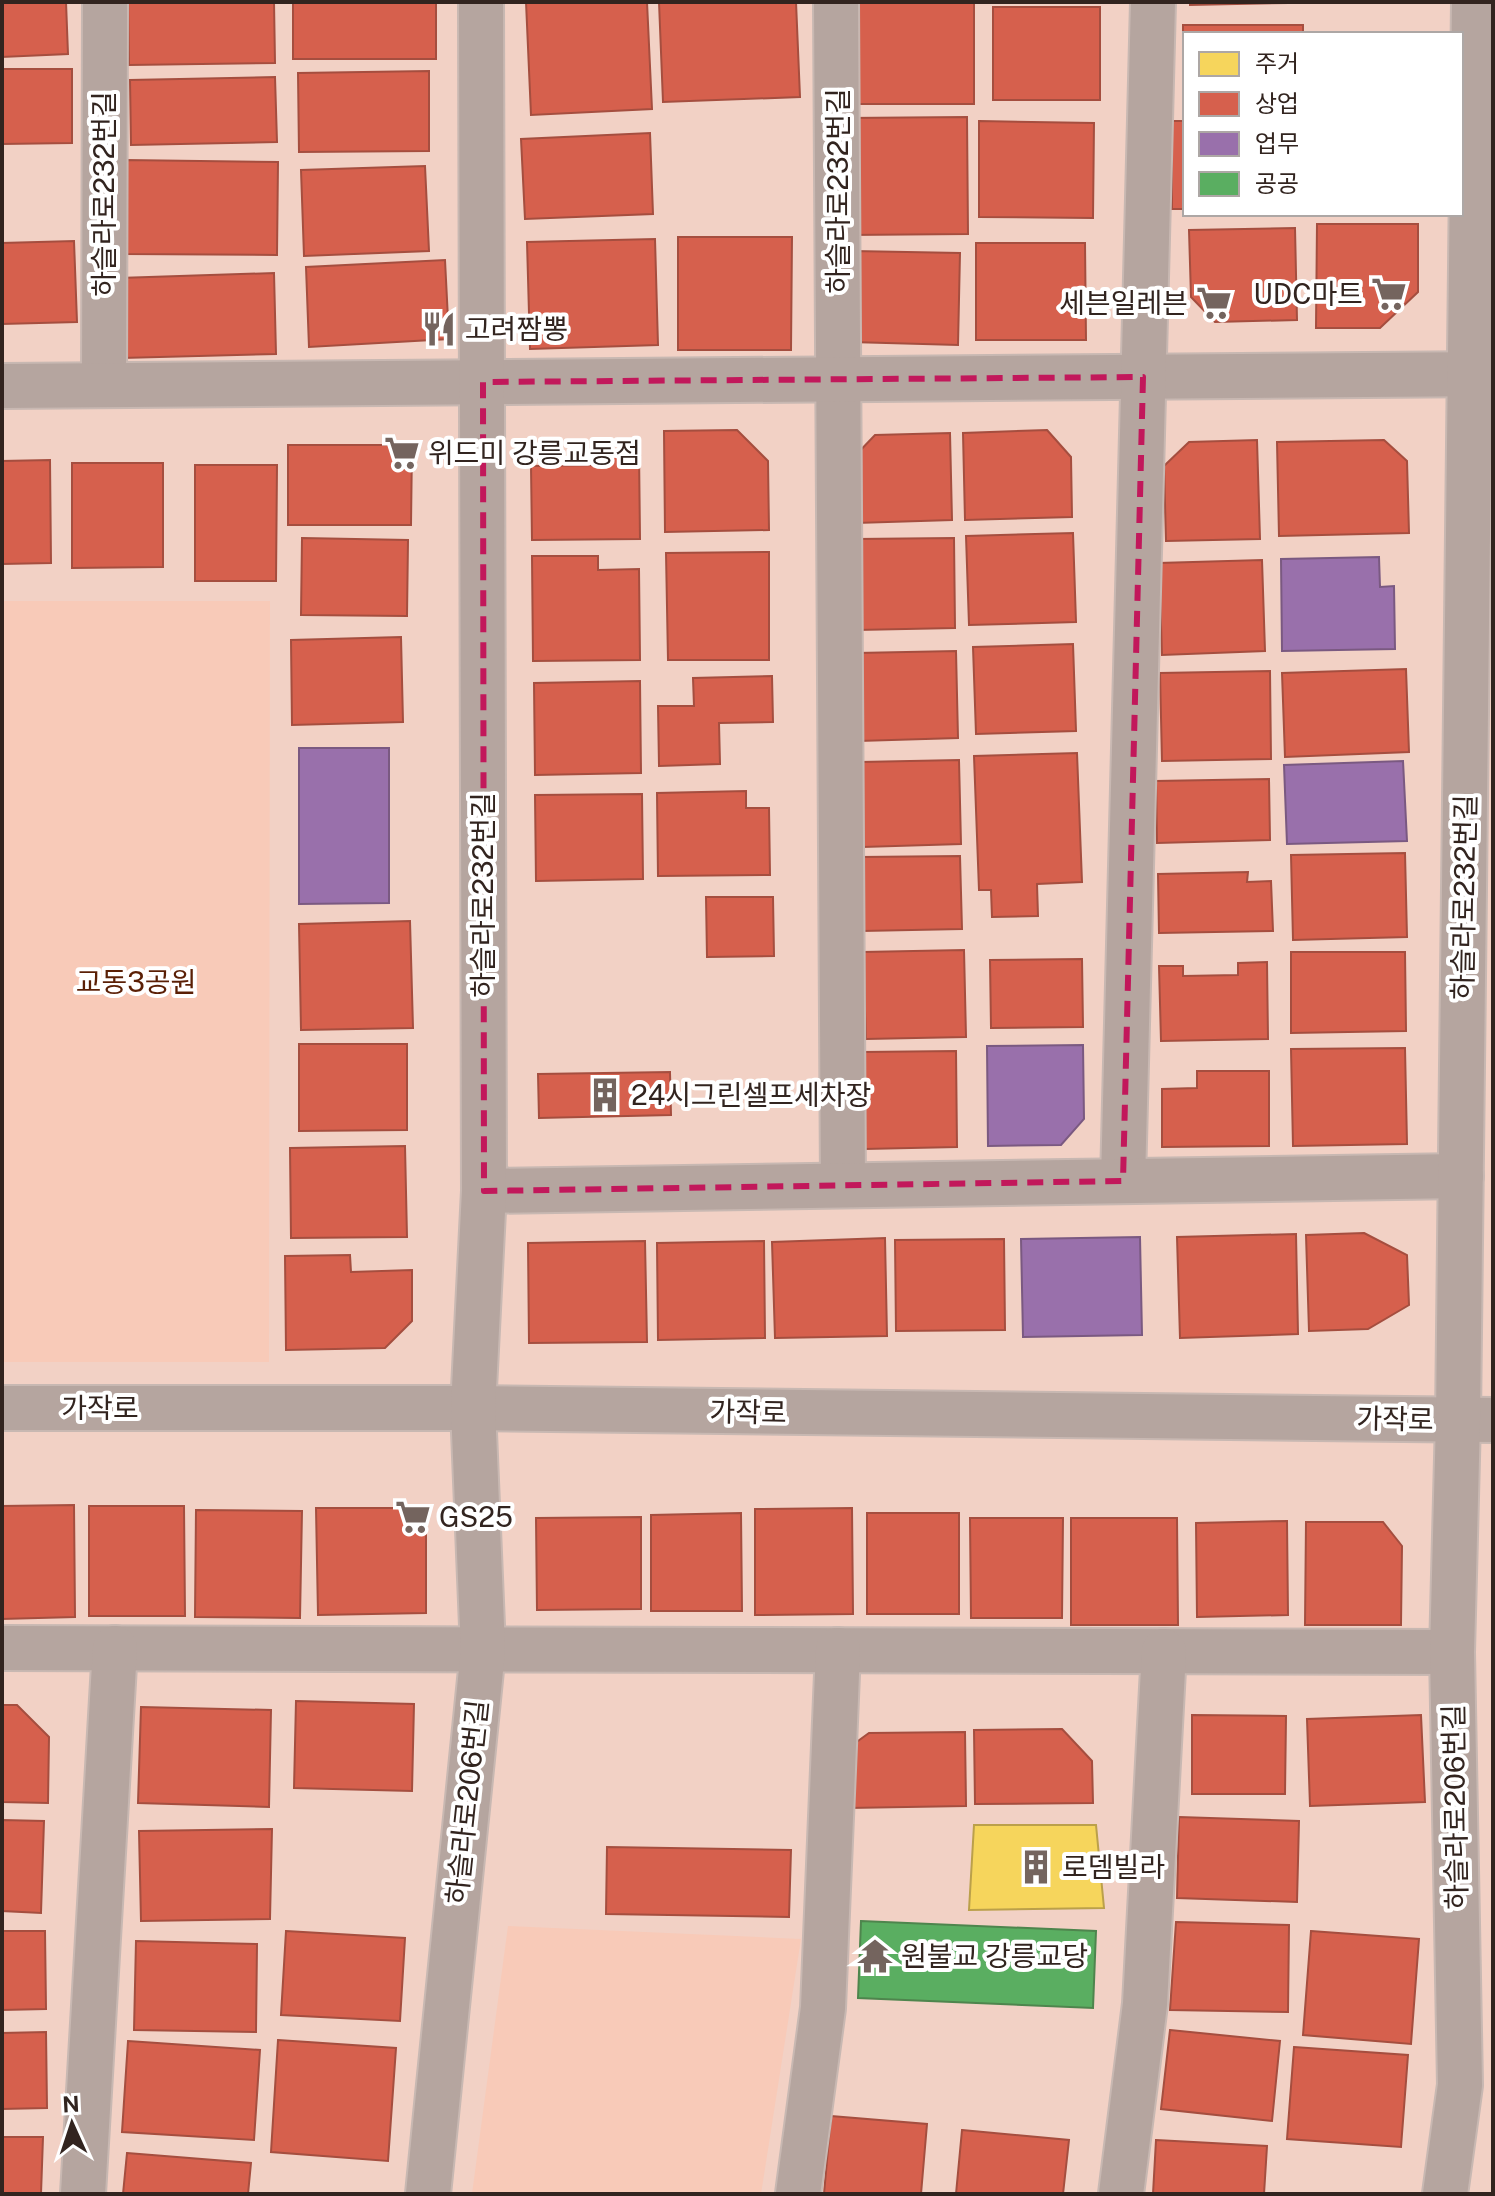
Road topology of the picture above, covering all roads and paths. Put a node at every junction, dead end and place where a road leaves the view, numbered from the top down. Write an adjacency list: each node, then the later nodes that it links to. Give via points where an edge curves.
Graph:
1 (105, 2): 10 (street, 하슬라로232번길)
2 (481, 2): 9 (street, 하슬라로232번길)
3 (836, 2): 8 (street, 하슬라로232번길)
4 (1153, 2): 7 (street)
5 (1474, 2): 6 (street, 하슬라로232번길)
6 (1482, 374): 7 (street); 12 (street, 하슬라로232번길)
7 (1143, 377): 8 (street); 13 (street)
8 (839, 379): 9 (street); 14 (street, 하슬라로232번길)
9 (483, 382): 10 (street); 15 (street, 하슬라로232번길)
10 (104, 385): 11 (street)
11 (2, 386)
12 (1461, 1176): 13 (street); 18 (street, 하슬라로232번길)
13 (1123, 1181): 14 (street)
14 (843, 1185): 15 (street)
15 (484, 1191): 17 (street, 하슬라로232번길)
16 (2, 1408): 17 (street, 가작로)
17 (473, 1408): 18 (street, 가작로); 21 (street, 하슬라로206번길)
18 (1476, 1420): 24 (street, 하슬라로206번길)
19 (2, 1648): 20 (street)
20 (115, 1648): 21 (street); 25 (street)
21 (483, 1650): 22 (street); 26 (street, 하슬라로206번길)
22 (838, 1650): 23 (street); 27 (street, via 823,2008)
23 (1164, 1651): 24 (street); 28 (street, via 1145,2004)
24 (1452, 1652): 29 (street, 하슬라로206번길, via 1460,2085)
25 (83, 2194)
26 (428, 2194)
27 (798, 2194)
28 (1121, 2194)
29 (1445, 2194)

